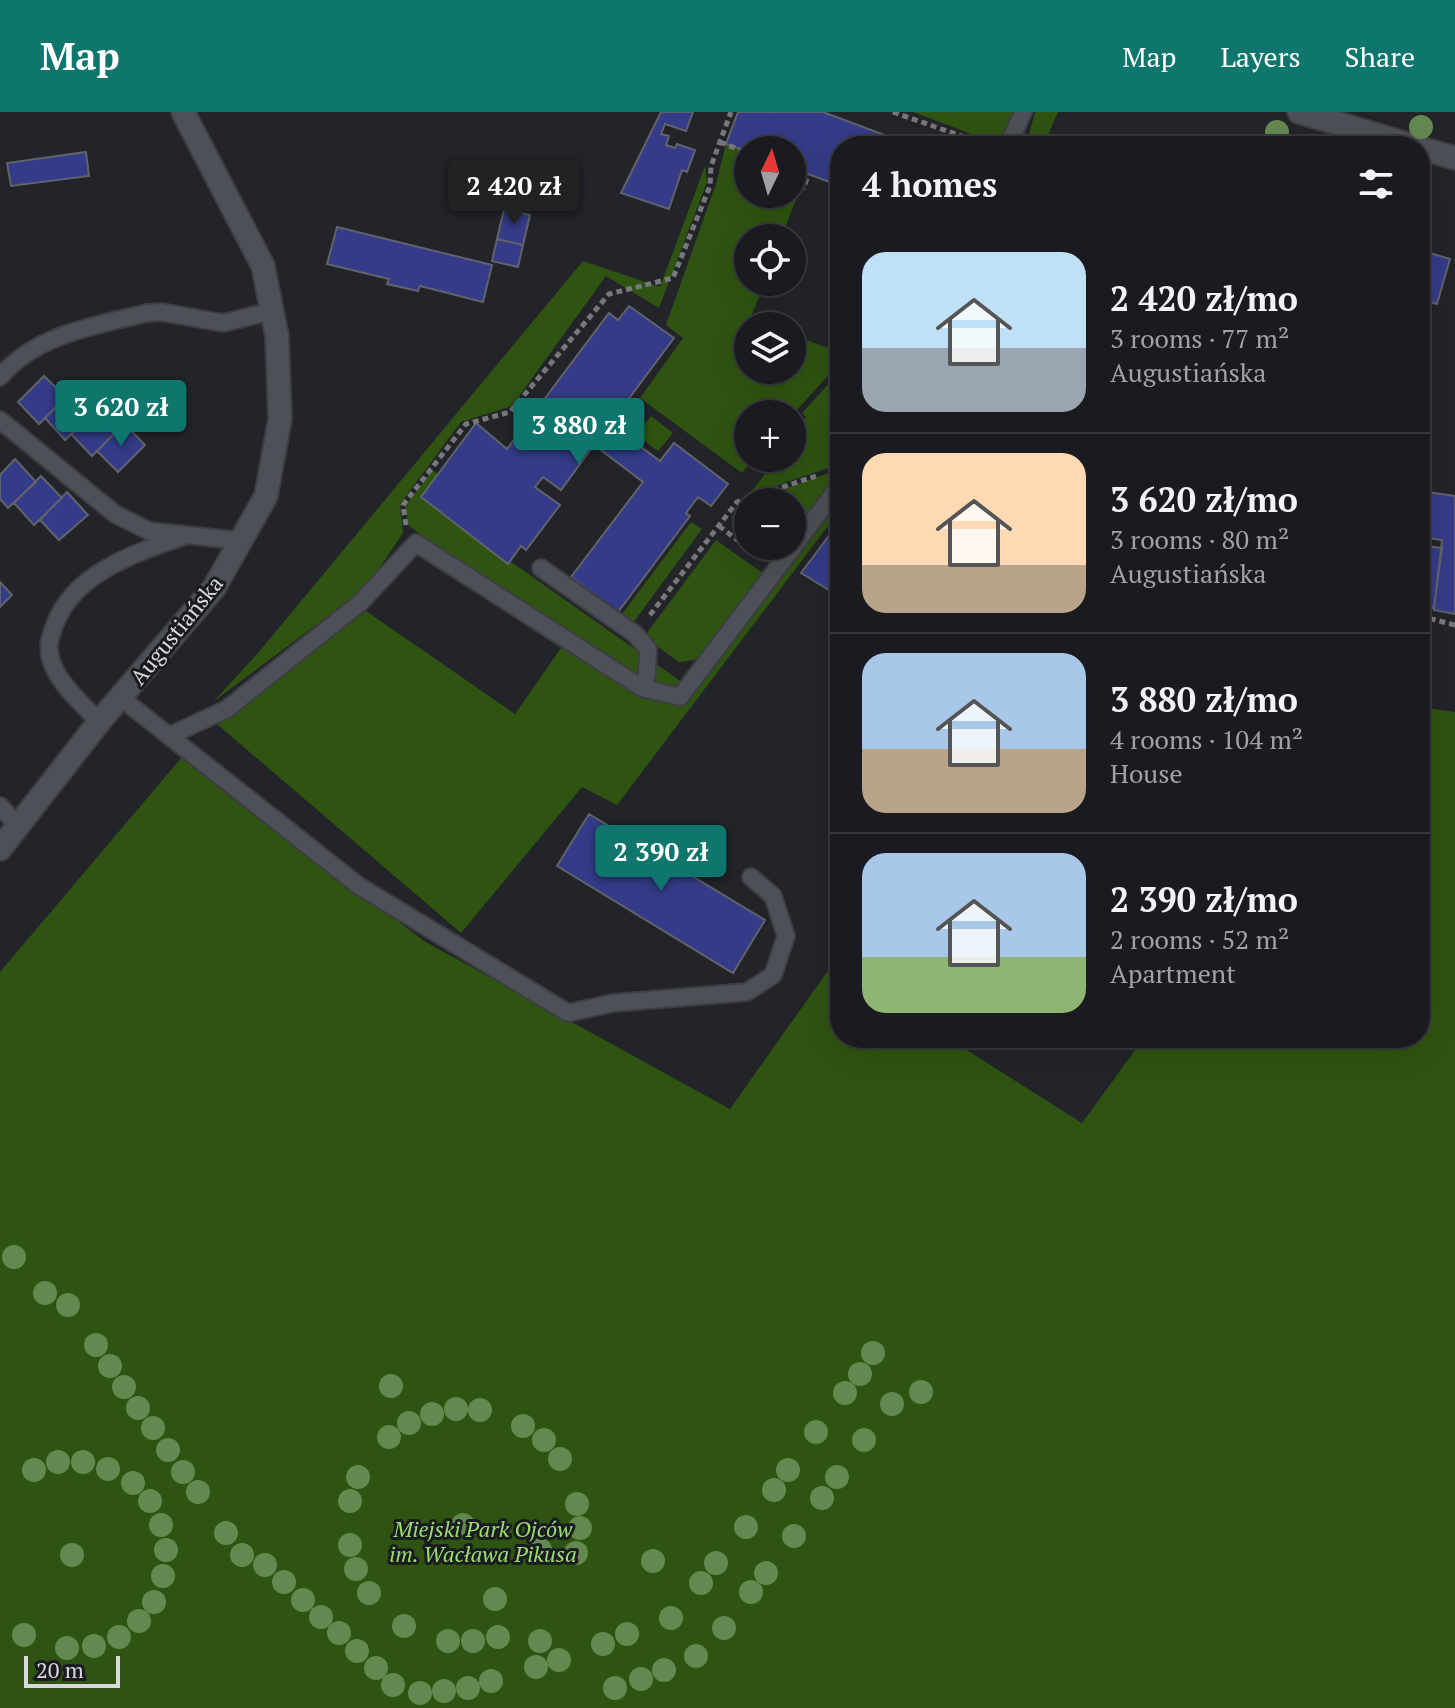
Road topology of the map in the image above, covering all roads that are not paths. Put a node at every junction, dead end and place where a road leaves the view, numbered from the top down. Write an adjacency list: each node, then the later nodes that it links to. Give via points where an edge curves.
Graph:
1 (183, 112): 8 (street, Augustiańska, via 263,266)
2 (1023, 112): 4 (lane)
3 (1299, 112): 5 (street)
4 (1012, 136)
5 (1380, 136)
6 (1430, 151): 7 (street)
7 (1455, 158)
8 (272, 311): 9 (lane, via 223,323 147,313 40,344); 13 (street, Augustiańska, via 280,419 266,496)
9 (0, 377)
10 (0, 420): 12 (lane, via 115,514 149,531)
11 (830, 498): 15 (lane, via 680,697)
12 (187, 535): 13 (lane); 17 (lane, via 134,553 96,575 60,611 48,642 51,660 59,678)
13 (243, 541): 16 (street, Augustiańska, via 214,588)
14 (541, 568): 15 (lane, via 635,634 648,649)
15 (642, 688): 18 (lane, via 416,543 360,603 227,709)
16 (121, 698): 17 (street, Augustiańska); 18 (lane)
17 (99, 722): 20 (street, Augustiańska)
18 (171, 735): 22 (lane, via 359,886 568,1013 613,1003 747,992 773,975 786,936 773,896)
19 (0, 806): 20 (lane)
20 (18, 826): 21 (street, Augustiańska)
21 (0, 849)
22 (751, 877)

